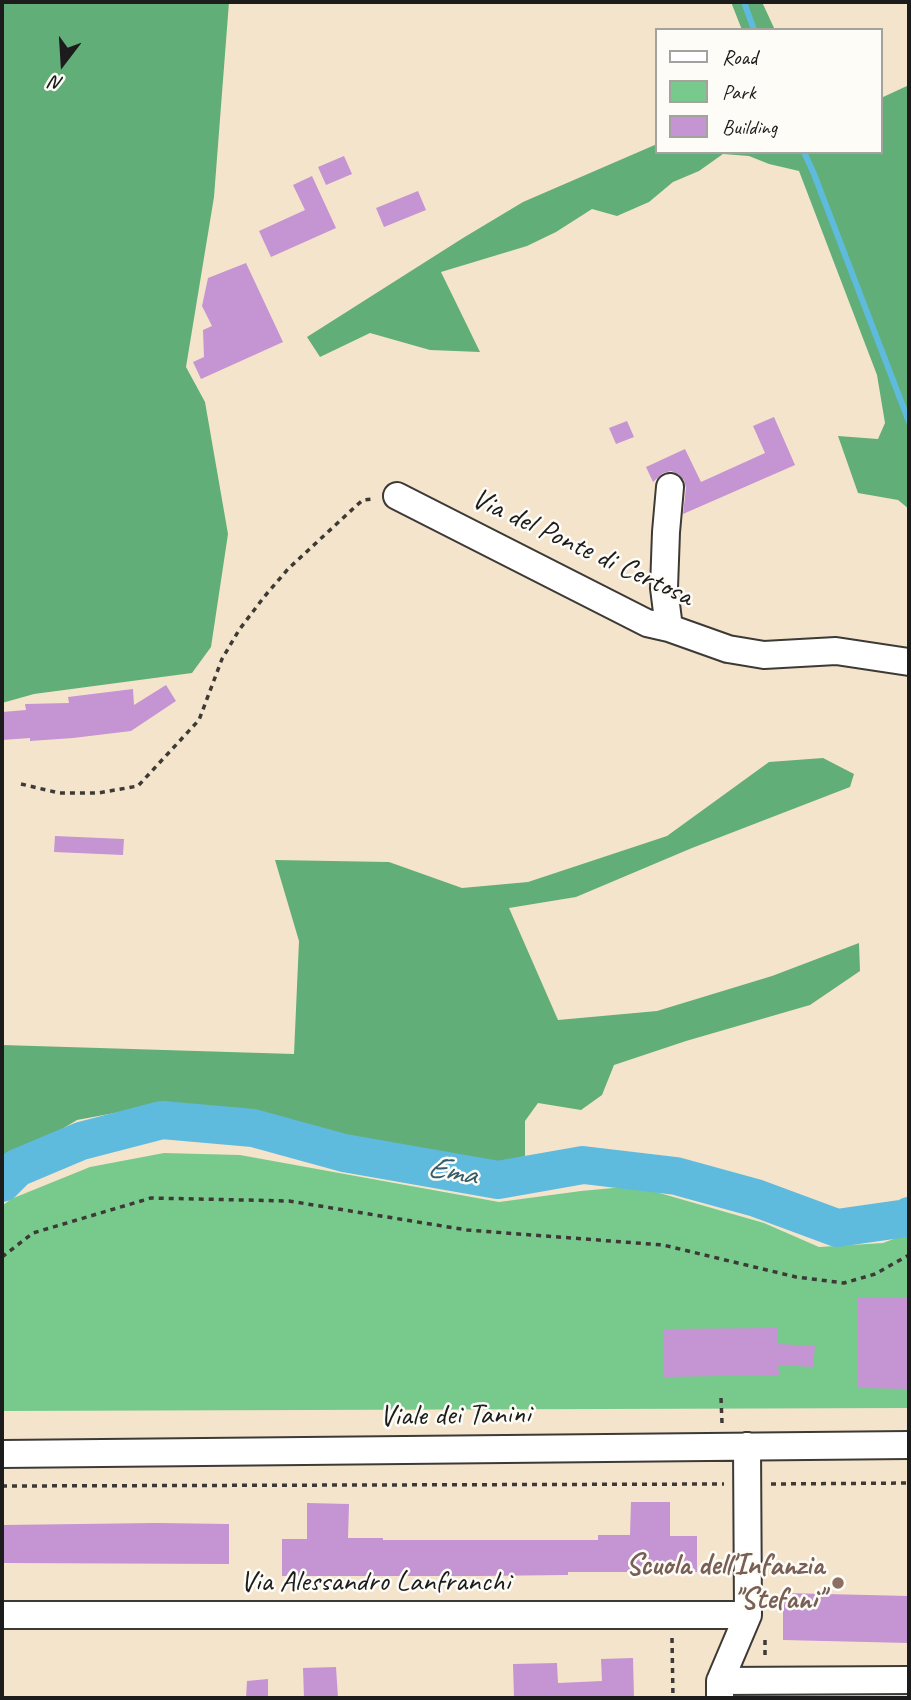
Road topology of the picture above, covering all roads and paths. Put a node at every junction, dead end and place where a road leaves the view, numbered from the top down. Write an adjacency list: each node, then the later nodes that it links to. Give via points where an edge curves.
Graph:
1 (670, 487): 3 (street, via 664,588)
2 (397, 496): 3 (street, Via del Ponte di Certosa, via 648,623); 5 (path, via 363,500 288,569 239,630 222,659 199,720 138,786 59,793)
3 (669, 628): 4 (street, Via del Ponte di Certosa, via 728,649 764,655 836,651)
4 (909, 662)
5 (21, 784)
6 (909, 1255): 7 (path, via 875,1274 844,1283 796,1277 663,1245 467,1230 289,1201 151,1198 33,1233)
7 (2, 1257)
8 (909, 1445): 9 (street, Viale dei Tanini)
9 (747, 1446): 10 (street, Viale dei Tanini); 16 (street)
10 (2, 1454)
11 (909, 1483): 12 (path)
12 (765, 1484)
13 (2, 1486): 14 (path, via 724,1484)
14 (730, 1489)
15 (2, 1615): 16 (street, Via Alessandro Lanfranchi)
16 (748, 1615): 18 (street)
17 (909, 1680): 18 (street)
18 (720, 1690)

